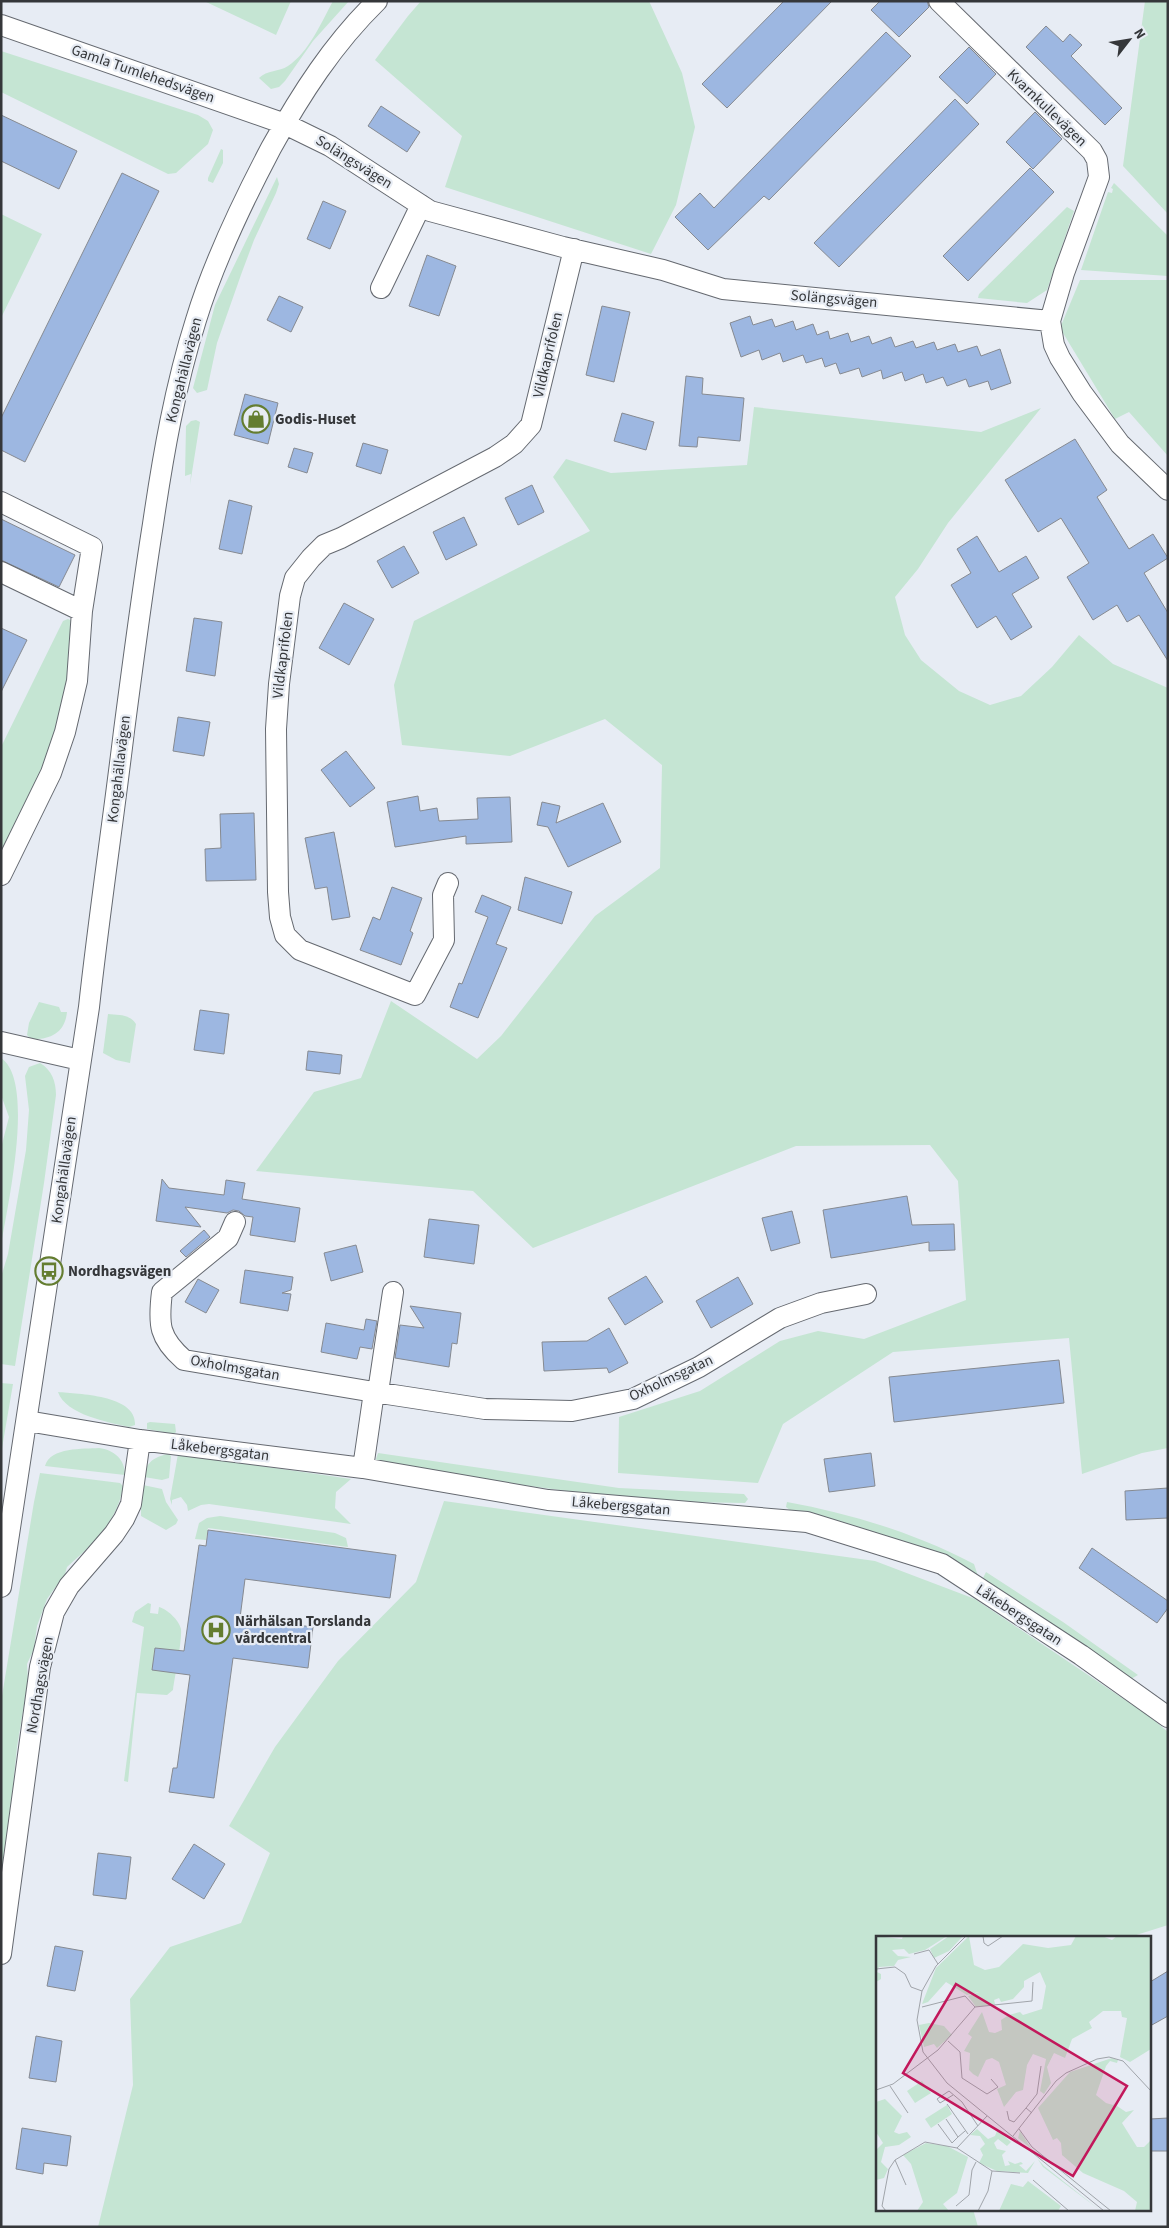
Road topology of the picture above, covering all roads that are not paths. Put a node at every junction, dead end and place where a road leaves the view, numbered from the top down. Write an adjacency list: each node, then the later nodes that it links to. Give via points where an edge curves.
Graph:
1 (377, 1): 4 (street, Kongahällavägen, via 338,42)
2 (939, 1): 8 (street, Kvarnkullevägen, via 1079,138 1097,160 1099,176)
3 (1, 25): 4 (street, Gamla Tumlehedsvägen)
4 (284, 124): 5 (street, Solängsvägen, via 330,146); 16 (street, Kongahällavägen, via 239,214 196,318 177,392 145,573)
5 (421, 205): 6 (street, Solängsvägen, via 430,211); 7 (street)
6 (574, 249): 8 (street, Solängsvägen, via 663,270 723,289); 14 (street, Vildkaprifolen, via 531,425 514,444 495,457 324,544 295,578 290,596 276,728 278,892 285,935 300,950 415,995 444,940 443,895)
7 (381, 288)
8 (1050, 321): 9 (street, via 1054,345 1082,392 1120,444)
9 (1168, 490)
10 (1, 502): 12 (street, via 92,547)
11 (1, 572): 12 (street)
12 (82, 611): 13 (street, via 77,681 65,732 51,773)
13 (1, 875)
14 (448, 883)
15 (1, 1042): 16 (street)
16 (80, 1060): 21 (street, Kongahällavägen)
17 (235, 1222): 20 (street, Oxholmsgatan, via 228,1238 162,1292 162,1336 172,1349 184,1360)
18 (393, 1292): 20 (street)
19 (866, 1294): 20 (street, Oxholmsgatan, via 821,1303 780,1318 699,1367 634,1399 581,1410 485,1409)
20 (376, 1392): 23 (street)
21 (27, 1421): 22 (street, Låkebergsgatan); 24 (street, Kongahällavägen)
22 (140, 1440): 23 (street, Låkebergsgatan); 26 (street, Nordhagsvägen, via 131,1504 124,1519 68,1586 54,1612 40,1667)
23 (363, 1468): 25 (street, Låkebergsgatan, via 548,1500 807,1522 942,1564)
24 (1, 1587)
25 (1168, 1717)
26 (1, 1954)

